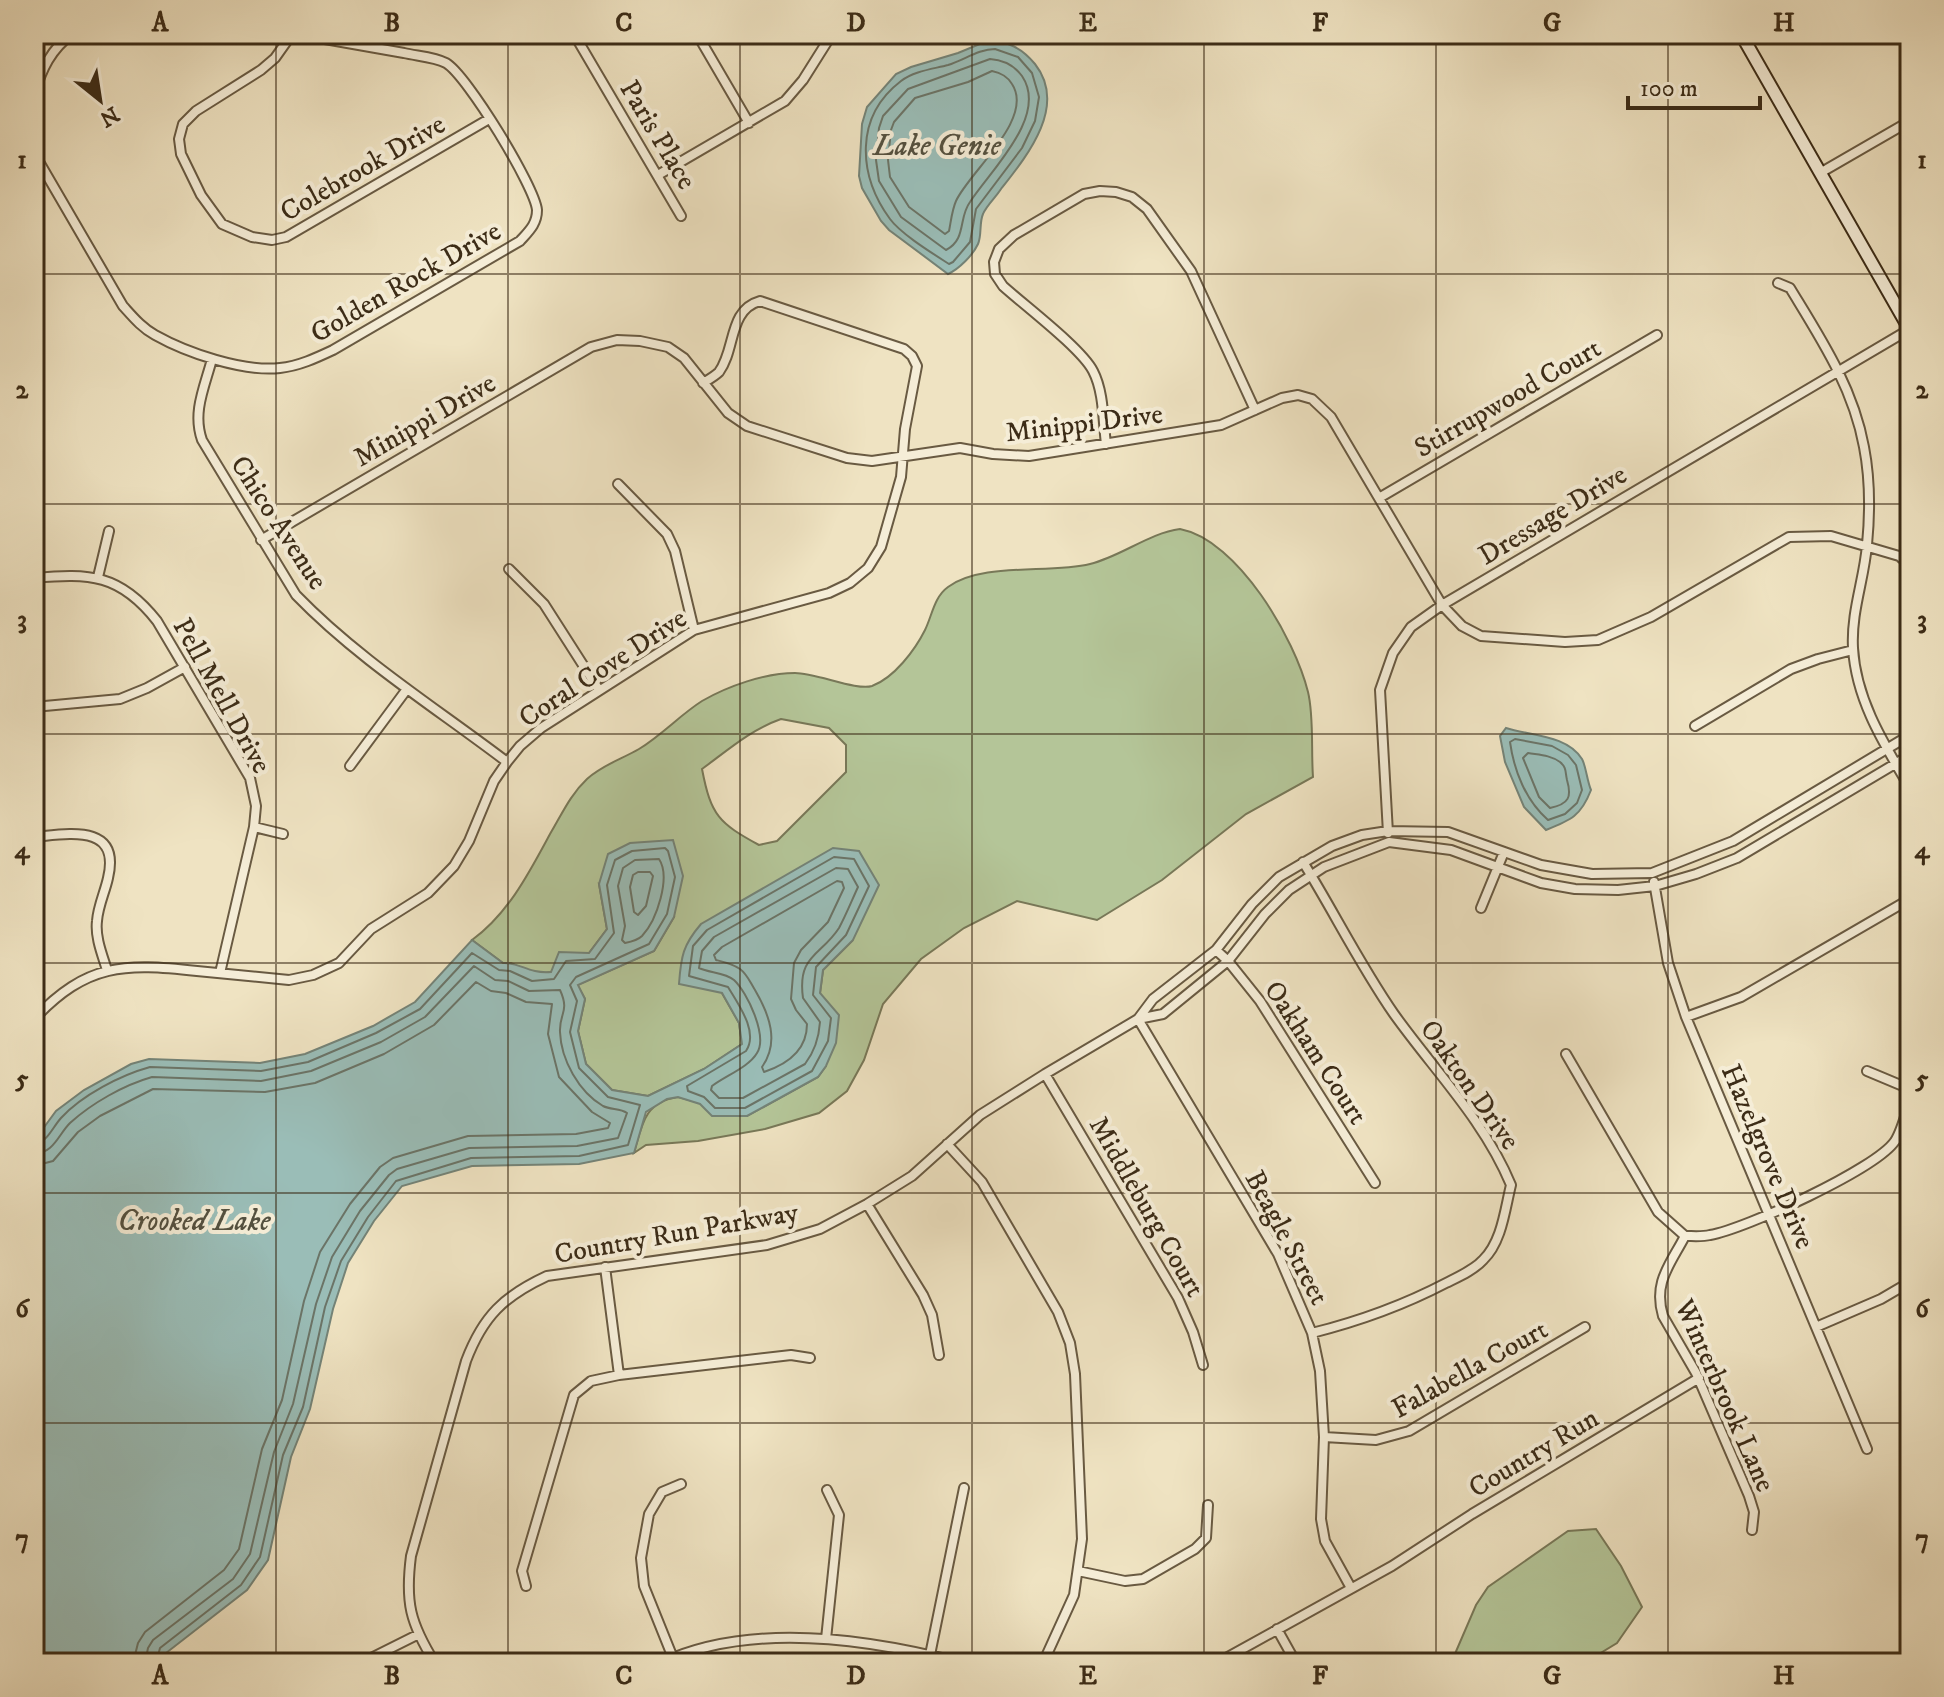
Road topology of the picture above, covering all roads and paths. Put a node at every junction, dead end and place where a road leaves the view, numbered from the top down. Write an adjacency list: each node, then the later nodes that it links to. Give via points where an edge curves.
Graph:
1 (72, 34): 8 (street, via 44,66)
2 (292, 34): 9 (street, Colebrook Drive, via 261,70 196,111 183,124 179,139 201,195 222,224 252,237 286,237)
3 (309, 34): 9 (street, via 447,63)
4 (574, 34): 14 (street, Paris Place)
5 (697, 34): 11 (street)
6 (832, 34): 11 (street, via 795,91)
7 (1741, 34): 13 (main road)
8 (34, 93)
9 (489, 119): 19 (street, Golden Rock Drive, via 535,195 533,227 520,241 305,362 258,368)
10 (1910, 121): 13 (street)
11 (749, 123): 14 (street)
12 (34, 149): 19 (street, Golden Rock Drive, via 123,306 154,334)
13 (1820, 173): 17 (main road)
14 (658, 175): 15 (street, Paris Place)
15 (681, 216)
16 (1778, 283): 20 (street, via 1790,288)
17 (1910, 330): 20 (street, Dressage Drive)
18 (1657, 335): 26 (street, Stirrupwood Court)
19 (212, 359): 28 (street, Chico Avenue, via 196,424)
20 (1840, 369): 29 (street, via 1864,448); 34 (street, Dressage Drive)
21 (703, 383): 24 (street, Minippi Drive, via 747,426 847,458); 24 (street, Coral Cove Drive, via 718,373 742,311 760,301 904,349 917,366); 28 (street, Minippi Drive, via 668,347 617,340 591,347)
22 (1255, 410): 23 (street, Minippi Drive, via 1221,425); 23 (street, via 1191,271 1147,209 1116,192 1084,194 1014,235 999,249 995,274 1093,371); 26 (street, Minippi Drive, via 1282,398 1312,399 1331,417)
23 (1106, 444): 24 (street, Minippi Drive, via 1029,456 960,448)
24 (904, 457): 35 (street, Coral Cove Drive, via 881,547 850,583)
25 (618, 484): 35 (street, via 667,534)
26 (1379, 498): 34 (street)
27 (109, 531): 32 (street)
28 (261, 540): 38 (street, Chico Avenue, via 296,595)
29 (1867, 546): 30 (street); 34 (street, via 1831,536 1789,537 1651,617 1598,640 1481,636); 36 (street, via 1853,619)
30 (1910, 565)
31 (509, 569): 39 (street, via 544,604)
32 (98, 577): 33 (street, Pell Mell Drive); 37 (street, Pell Mell Drive, via 143,602)
33 (34, 578)
34 (1442, 605): 50 (street, Dressage Drive, via 1411,627 1393,653 1380,690)
35 (694, 630): 39 (street, Coral Cove Drive)
36 (1853, 650): 41 (street, via 1791,669); 43 (street, via 1865,707)
37 (185, 667): 40 (street, via 120,699); 49 (street, Pell Mell Drive, via 250,778)
38 (407, 689): 45 (street, Chico Avenue); 47 (street)
39 (599, 690): 45 (street, Coral Cove Drive, via 541,728)
40 (34, 707)
41 (1695, 726)
42 (1910, 735): 43 (street, Country Run Parkway)
43 (1887, 748): 46 (street); 57 (street, Country Run Parkway, via 1733,841)
44 (1910, 755): 46 (street, Country Run Parkway)
45 (507, 762): 65 (street, Coral Cove Drive, via 454,866 428,893 371,929 339,963 289,980)
46 (1895, 763): 48 (street); 59 (street, Country Run Parkway, via 1737,858)
47 (350, 766)
48 (1910, 788)
49 (254, 827): 51 (street); 65 (street, Pell Mell Drive)
50 (1388, 831): 53 (street, Dressage Drive); 54 (street, Country Run Parkway, via 1448,832); 55 (street, Country Run Parkway, via 1362,835)
51 (283, 834)
52 (34, 837): 64 (street, via 84,833 102,842 110,867 97,921)
53 (1389, 842): 56 (street, Country Run Parkway, via 1451,850); 58 (street, Country Run Parkway, via 1324,867)
54 (1504, 852): 56 (street); 57 (street, Country Run Parkway, via 1592,874)
55 (1303, 862): 58 (street, Oakton Drive); 62 (street, Country Run Parkway, via 1252,904)
56 (1498, 866): 59 (street, Country Run Parkway, via 1575,889); 61 (street)
57 (1652, 873): 59 (street, Hazelgrove Drive)
58 (1312, 877): 63 (street, Country Run Parkway, via 1273,906); 83 (street, Oakton Drive, via 1370,977 1453,1088 1511,1185 1498,1236 1484,1260 1404,1305)
59 (1655, 886): 66 (street, Hazelgrove Drive, via 1668,963)
60 (1910, 899): 66 (street, via 1741,997)
61 (1481, 908)
62 (1216, 950): 63 (street, Oakham Court); 68 (street, Country Run Parkway, via 1153,999)
63 (1228, 961): 68 (street, Country Run Parkway, via 1163,1014); 75 (street, Oakham Court, via 1260,1001)
64 (107, 970): 65 (street, Coral Cove Drive, via 139,965); 67 (street, Coral Cove Drive, via 78,982)
65 (220, 973)
66 (1686, 1017): 77 (street, Hazelgrove Drive)
67 (34, 1019)
68 (1138, 1019): 71 (street, Country Run Parkway); 83 (street, Beagle Street, via 1278,1254)
69 (1566, 1054): 78 (street, via 1658,1212)
70 (1867, 1071): 72 (street)
71 (1045, 1074): 74 (street, Country Run Parkway, via 980,1115); 86 (street, Middleburg Court, via 1178,1298)
72 (1910, 1089)
73 (1910, 1100): 77 (street, via 1896,1140 1879,1157)
74 (947, 1144): 76 (street, Country Run Parkway, via 912,1176); 96 (street, via 982,1182 1058,1312 1070,1343 1082,1539)
75 (1375, 1183)
76 (867, 1204): 79 (street, Country Run Parkway, via 820,1229 767,1245); 84 (street, via 923,1295)
77 (1769, 1214): 78 (street, via 1710,1235); 82 (street, Hazelgrove Drive)
78 (1685, 1236): 88 (street, Winterbrook Lane, via 1659,1294 1663,1316)
79 (605, 1267): 87 (street); 100 (street, Country Run Parkway, via 547,1276 520,1288 476,1334 411,1556 407,1589)
80 (1910, 1282): 82 (street)
81 (1585, 1327): 89 (street, Falabella Court, via 1409,1431 1376,1440)
82 (1816, 1327): 90 (street, Hazelgrove Drive)
83 (1312, 1333): 89 (street, Beagle Street)
84 (939, 1355)
85 (810, 1358): 87 (street, via 791,1355)
86 (1203, 1365)
87 (619, 1375): 97 (street, via 591,1381 574,1395 522,1571)
88 (1699, 1378): 95 (street, Winterbrook Lane, via 1749,1496); 98 (street, Country Run)
89 (1324, 1437): 98 (street, Beagle Street, via 1321,1519 1325,1541)
90 (1867, 1449)
91 (681, 1484): 104 (street, via 662,1492 649,1514 641,1558 644,1586)
92 (964, 1488): 102 (street)
93 (827, 1490): 101 (street, via 839,1515)
94 (1208, 1505): 96 (street, via 1206,1538 1143,1579 1125,1581)
95 (1752, 1530)
96 (1078, 1571): 109 (street, via 1074,1595)
97 (526, 1586)
98 (1351, 1588): 99 (street)
99 (1277, 1629): 110 (street); 111 (street)
100 (417, 1635): 105 (street); 106 (street, Country Run Parkway)
101 (826, 1639): 102 (street); 104 (street, via 776,1636)
102 (930, 1655): 108 (street)
103 (1910, 1657): 112 (street)
104 (673, 1658): 107 (street)
105 (361, 1663)
106 (435, 1663)
107 (661, 1663)
108 (962, 1663)
109 (1043, 1663)
110 (1217, 1663)
111 (1296, 1663)
112 (1900, 1663)

